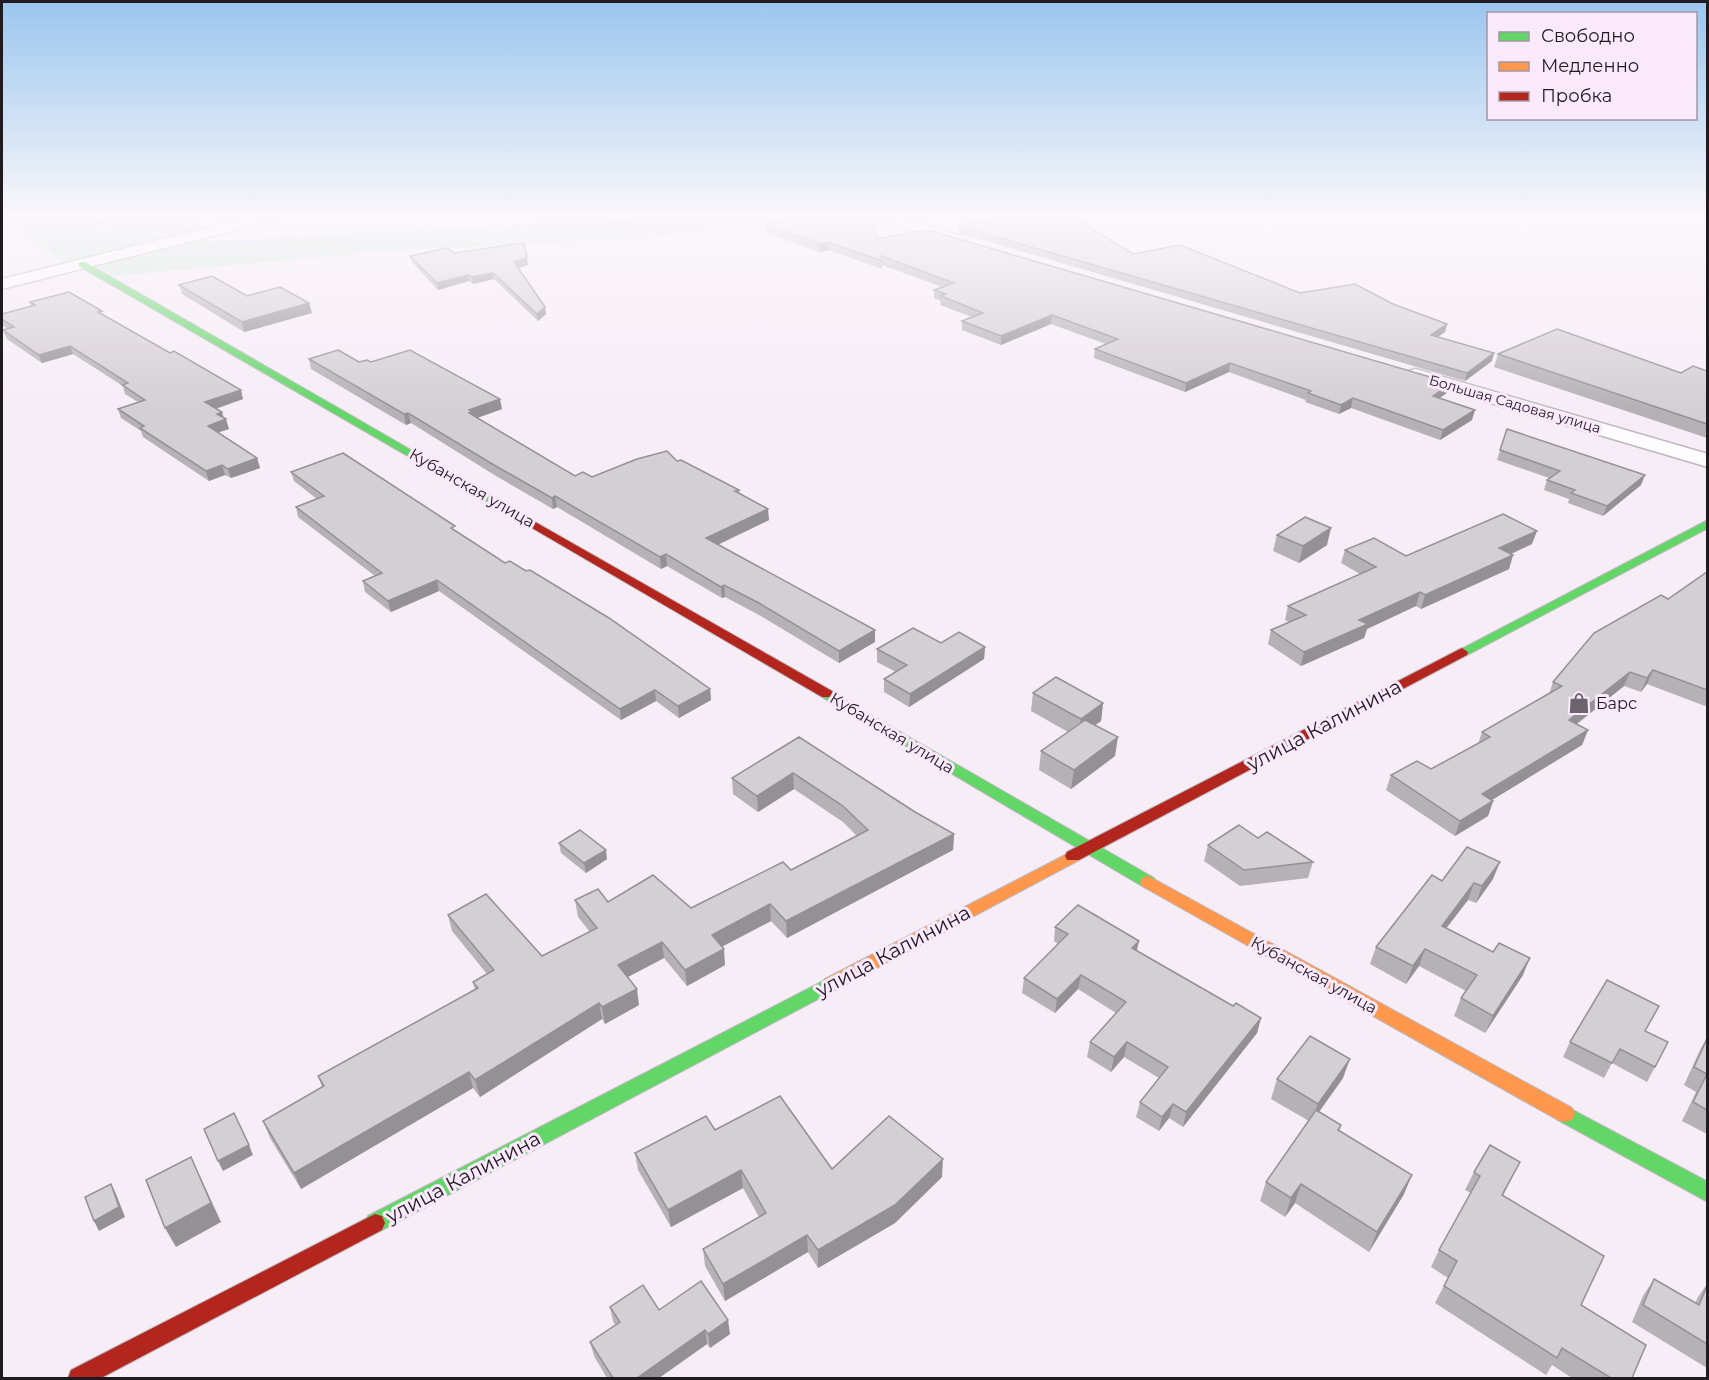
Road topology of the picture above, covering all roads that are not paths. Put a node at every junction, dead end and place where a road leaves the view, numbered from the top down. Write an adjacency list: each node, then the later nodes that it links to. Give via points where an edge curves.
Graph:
1 (20, 279): 3 (street)
2 (109, 279): 7 (street, Кубанская улица, via 852,708)
3 (2, 284)
4 (1399, 370): 5 (street, Большая Садовая улица)
5 (1707, 461)
6 (1707, 523): 7 (street, улица Калинина)
7 (1088, 849): 8 (street, Кубанская улица); 9 (street, улица Калинина)
8 (1707, 1193)
9 (79, 1378)

